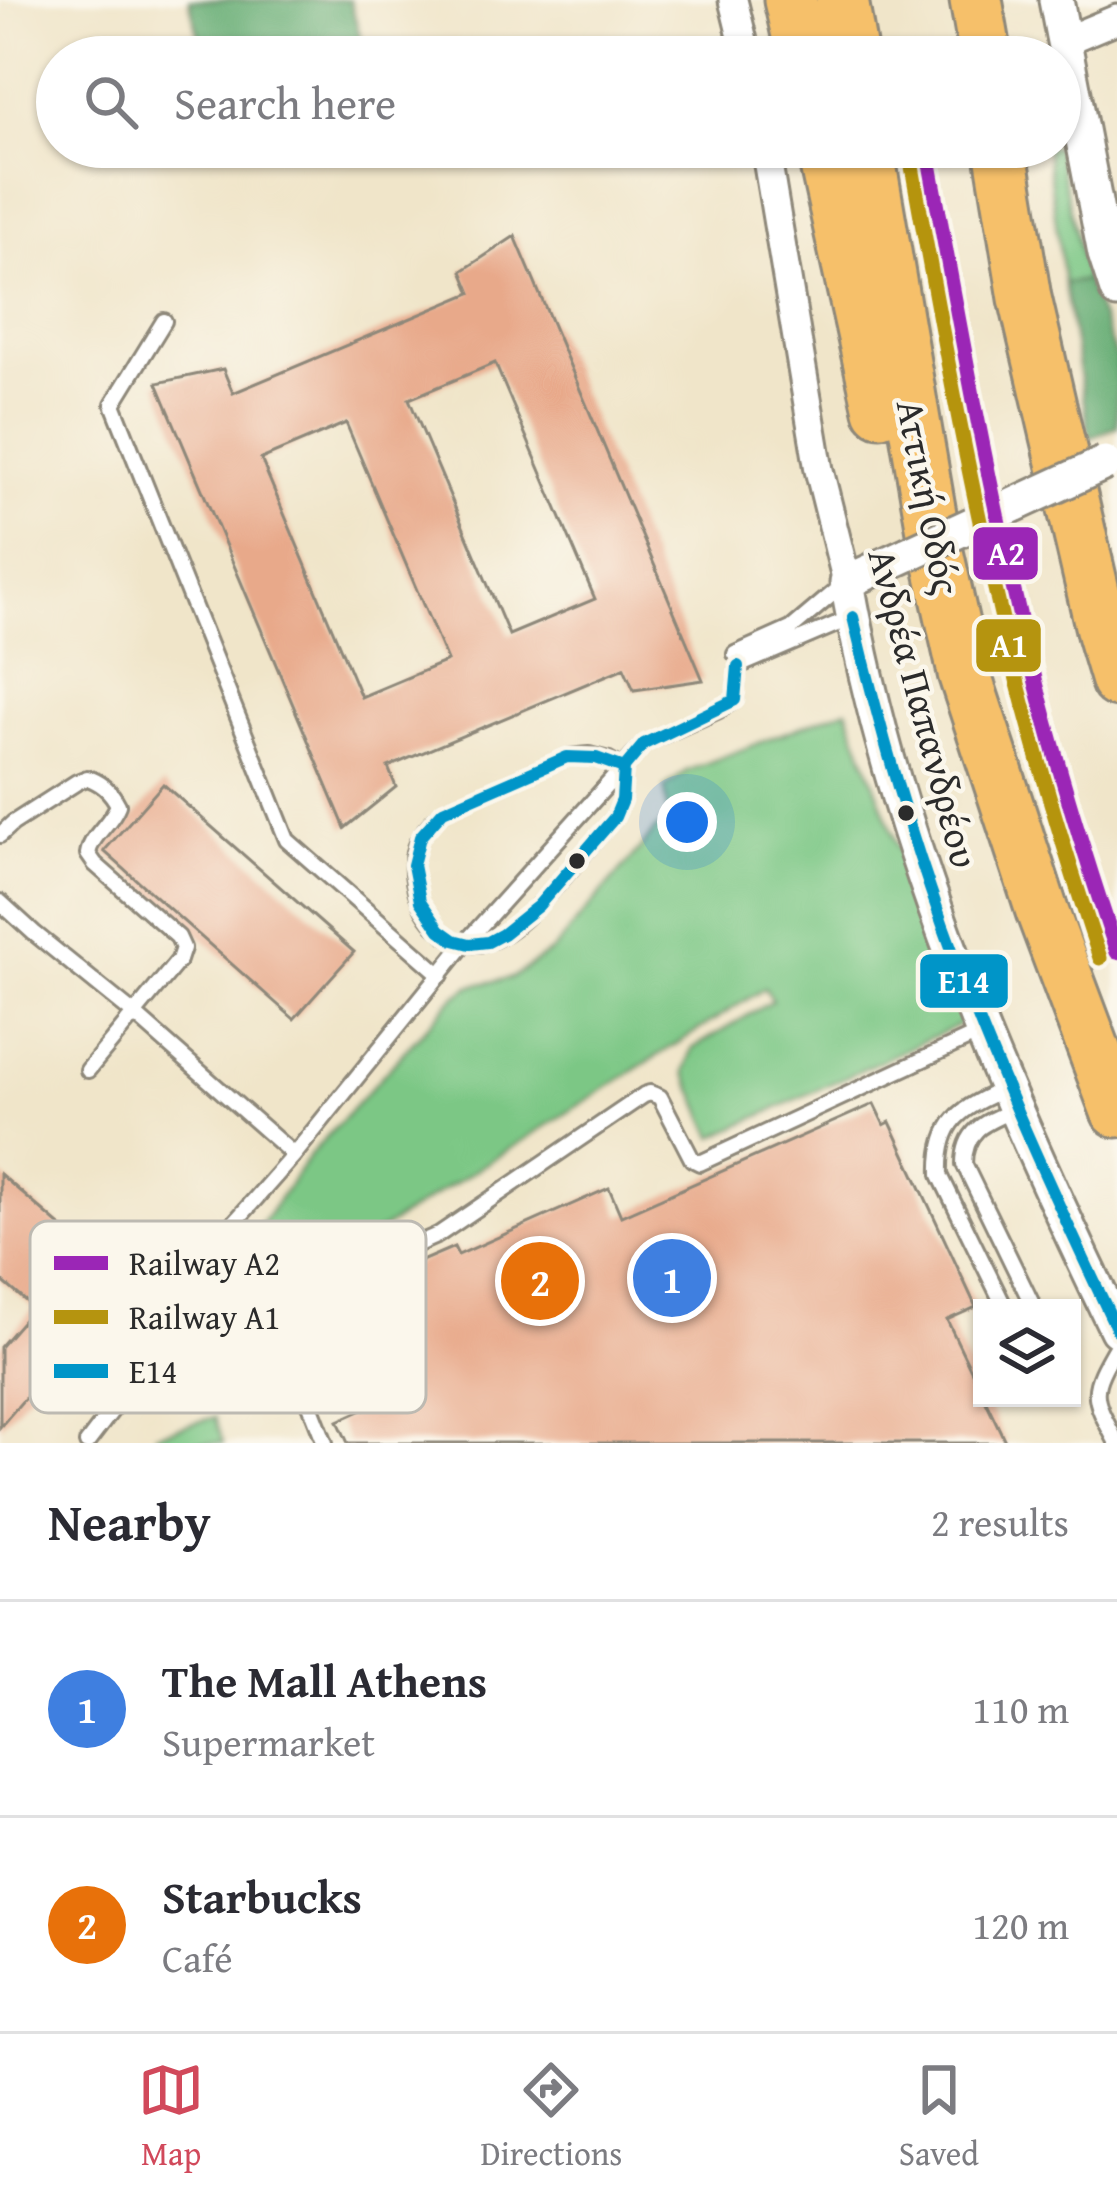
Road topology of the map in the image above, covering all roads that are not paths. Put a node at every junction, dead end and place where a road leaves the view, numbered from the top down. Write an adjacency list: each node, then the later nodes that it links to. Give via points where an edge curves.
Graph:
1 (733, 0): 7 (street)
2 (790, 0): 8 (highway)
3 (842, 0): 9 (highway)
4 (976, 0): 10 (highway)
5 (1056, 0): 11 (street)
6 (1117, 19): 12 (street)
7 (742, 36)
8 (798, 36)
9 (848, 36)
10 (982, 36)
11 (1061, 36)
12 (1076, 36)
13 (1081, 136): 18 (street)
14 (769, 168): 22 (street, Ανδρέα Παπανδρέου, via 819,470)
15 (827, 168): 21 (highway, via 882,420)
16 (870, 168): 21 (highway, Αττική Οδός)
17 (1003, 168): 25 (highway, via 1025,298)
18 (1117, 291)
19 (164, 321): 30 (lane, via 113,404 287,840)
20 (1111, 461): 21 (street, bridge)
21 (922, 548): 22 (street); 35 (highway, Αττική Οδός)
22 (847, 582): 23 (street, Ανδρέα Παπανδρέου); 24 (lane)
23 (853, 617): 24 (lane); 32 (street, Ανδρέα Παπανδρέου, via 898,793)
24 (736, 660): 26 (lane, via 735,700 644,744)
25 (1117, 681)
26 (624, 768): 29 (lane); 29 (lane, via 615,817 528,916 485,943); 29 (lane, via 589,755 567,757 428,826 416,845 414,891 426,917)
27 (0, 835): 31 (lane, via 87,778 113,796 118,806 88,854 183,948)
28 (0, 902): 31 (lane)
29 (466, 942): 30 (lane)
30 (441, 975): 36 (lane)
31 (134, 1014): 33 (lane); 36 (lane)
32 (982, 1032): 34 (street, Ανδρέα Παπανδρέου); 38 (lane, via 700,1163 660,1097 644,1095)
33 (88, 1070)
34 (1011, 1099): 39 (lane, via 970,1104 954,1118 939,1156 940,1175); 40 (lane, via 971,1134 964,1164); 41 (street, Ανδρέα Παπανδρέου)
35 (1117, 1111)
36 (294, 1156): 37 (lane)
37 (236, 1221)
38 (426, 1240)
39 (1001, 1299)
40 (1030, 1299)
41 (1117, 1330)
42 (1117, 1345): 47 (lane, via 1095,1387)
43 (110, 1413): 45 (lane)
44 (313, 1413): 46 (lane)
45 (87, 1443)
46 (325, 1443)
47 (1117, 1443)

